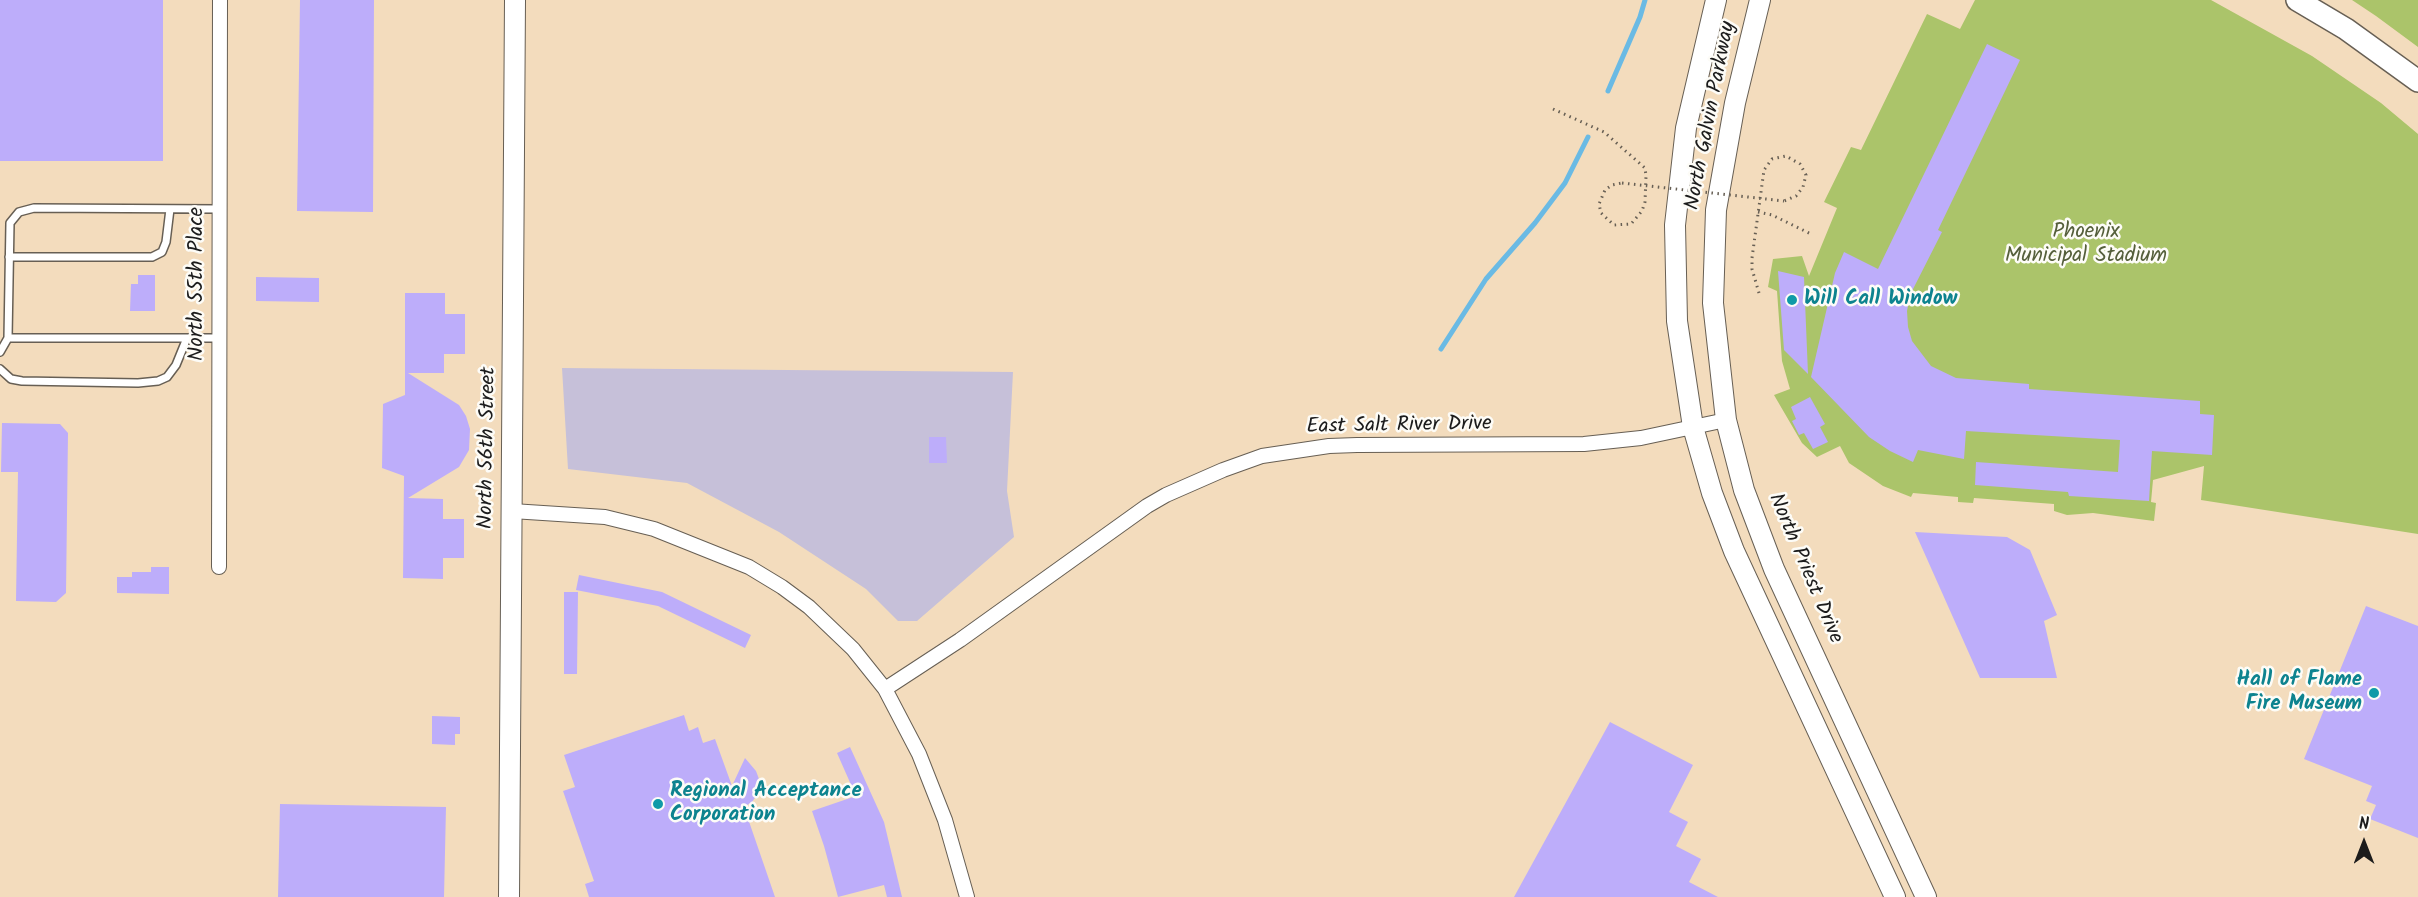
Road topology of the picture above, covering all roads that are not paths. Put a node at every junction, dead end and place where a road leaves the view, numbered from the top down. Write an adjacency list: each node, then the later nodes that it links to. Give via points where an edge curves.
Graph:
1 (220, 0): 8 (street, North 55th Place)
2 (515, 0): 18 (main road, North 56th Street)
3 (1716, 0): 17 (main road, North Galvin Parkway, via 1686,128 1677,198 1677,321)
4 (1760, 0): 9 (main road, North Galvin Parkway, via 1725,152)
5 (2297, 0): 6 (main road, via 2346,29)
6 (2418, 81)
7 (170, 209): 8 (lane); 10 (lane, via 166,242 162,252 152,257); 10 (lane, via 34,208 19,212 10,223)
8 (219, 209): 13 (street, North 55th Place)
9 (1714, 241): 16 (main road, North Priest Drive, via 1713,303)
10 (9, 258): 11 (lane)
11 (8, 338): 12 (lane); 14 (lane)
12 (188, 338): 13 (lane); 15 (lane, via 176,365 158,381 22,381 11,379)
13 (219, 338): 19 (street, North 55th Place)
14 (0, 352)
15 (0, 369)
16 (1726, 420): 17 (street, East Salt River Drive); 24 (main road, North Priest Drive, via 1741,479 1770,560)
17 (1693, 427): 20 (street, East Salt River Drive, via 1584,444 1348,445 1262,456 1147,506); 23 (main road, via 1734,551)
18 (512, 511): 20 (street, via 605,517 654,529 748,567 823,619 867,664); 21 (main road, North 56th Street)
19 (219, 567)
20 (885, 689): 22 (street, via 945,820)
21 (509, 897)
22 (967, 897)
23 (1895, 897)
24 (1926, 897)

